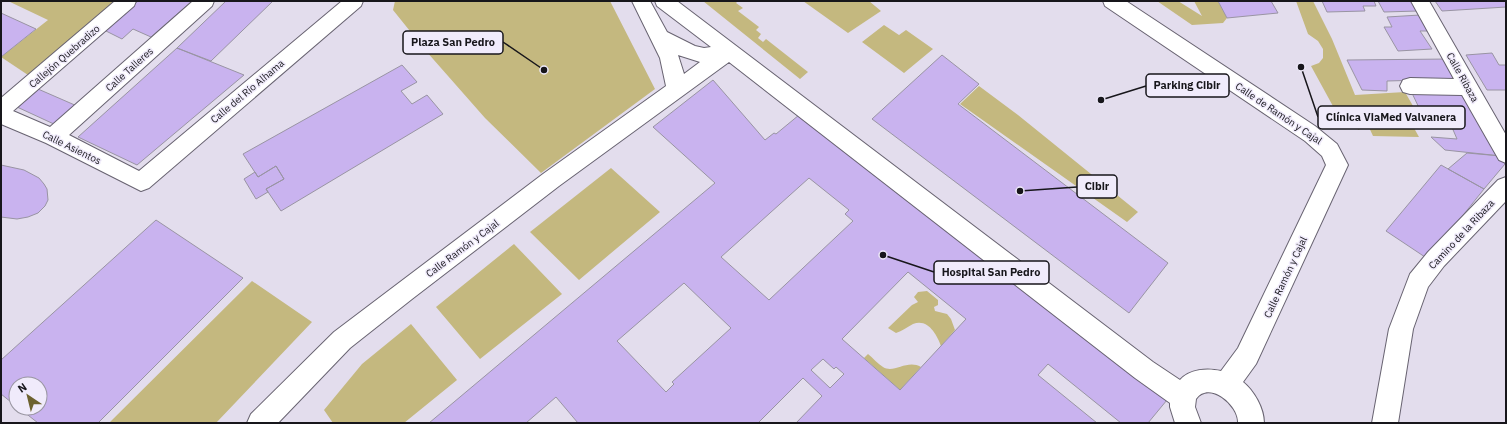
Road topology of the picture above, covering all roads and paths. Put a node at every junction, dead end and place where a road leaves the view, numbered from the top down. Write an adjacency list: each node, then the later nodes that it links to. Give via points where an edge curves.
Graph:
1 (127, 1): 13 (street, Callejón Quebradizo)
2 (205, 1): 15 (street, Calle Talleres)
3 (354, 1): 18 (street, Calle del Río Alhama)
4 (664, 1): 9 (street)
5 (1112, 1): 17 (street, Calle de Ramón y Cajal, via 1326,145 1335,156)
6 (1420, 1): 11 (street, Calle Ribaza)
7 (646, 5): 8 (street)
8 (661, 38): 9 (street, via 704,56); 12 (street, via 670,58)
9 (728, 52): 12 (street, Calle Ramón y Cajal); 21 (street, via 1144,370)
10 (1410, 86): 11 (street)
11 (1469, 87): 16 (street, Calle Ribaza)
12 (677, 88): 22 (street, Calle Ramón y Cajal, via 342,340)
13 (1, 110)
14 (1, 114): 15 (street, Calle Asientos)
15 (53, 137): 18 (street, Calle Asientos)
16 (1506, 154)
17 (1337, 165): 20 (street, Calle Ramón y Cajal, via 1247,356)
18 (141, 182)
19 (1506, 186): 25 (street, Camino de la Ribaza, via 1436,259 1418,282 1401,329)
20 (1226, 384): 21 (street, via 1215,380 1194,383); 24 (street, via 1244,400 1249,409)
21 (1183, 397): 23 (street, via 1182,406)
22 (260, 423)
23 (1188, 423)
24 (1251, 423)
25 (1386, 423)

